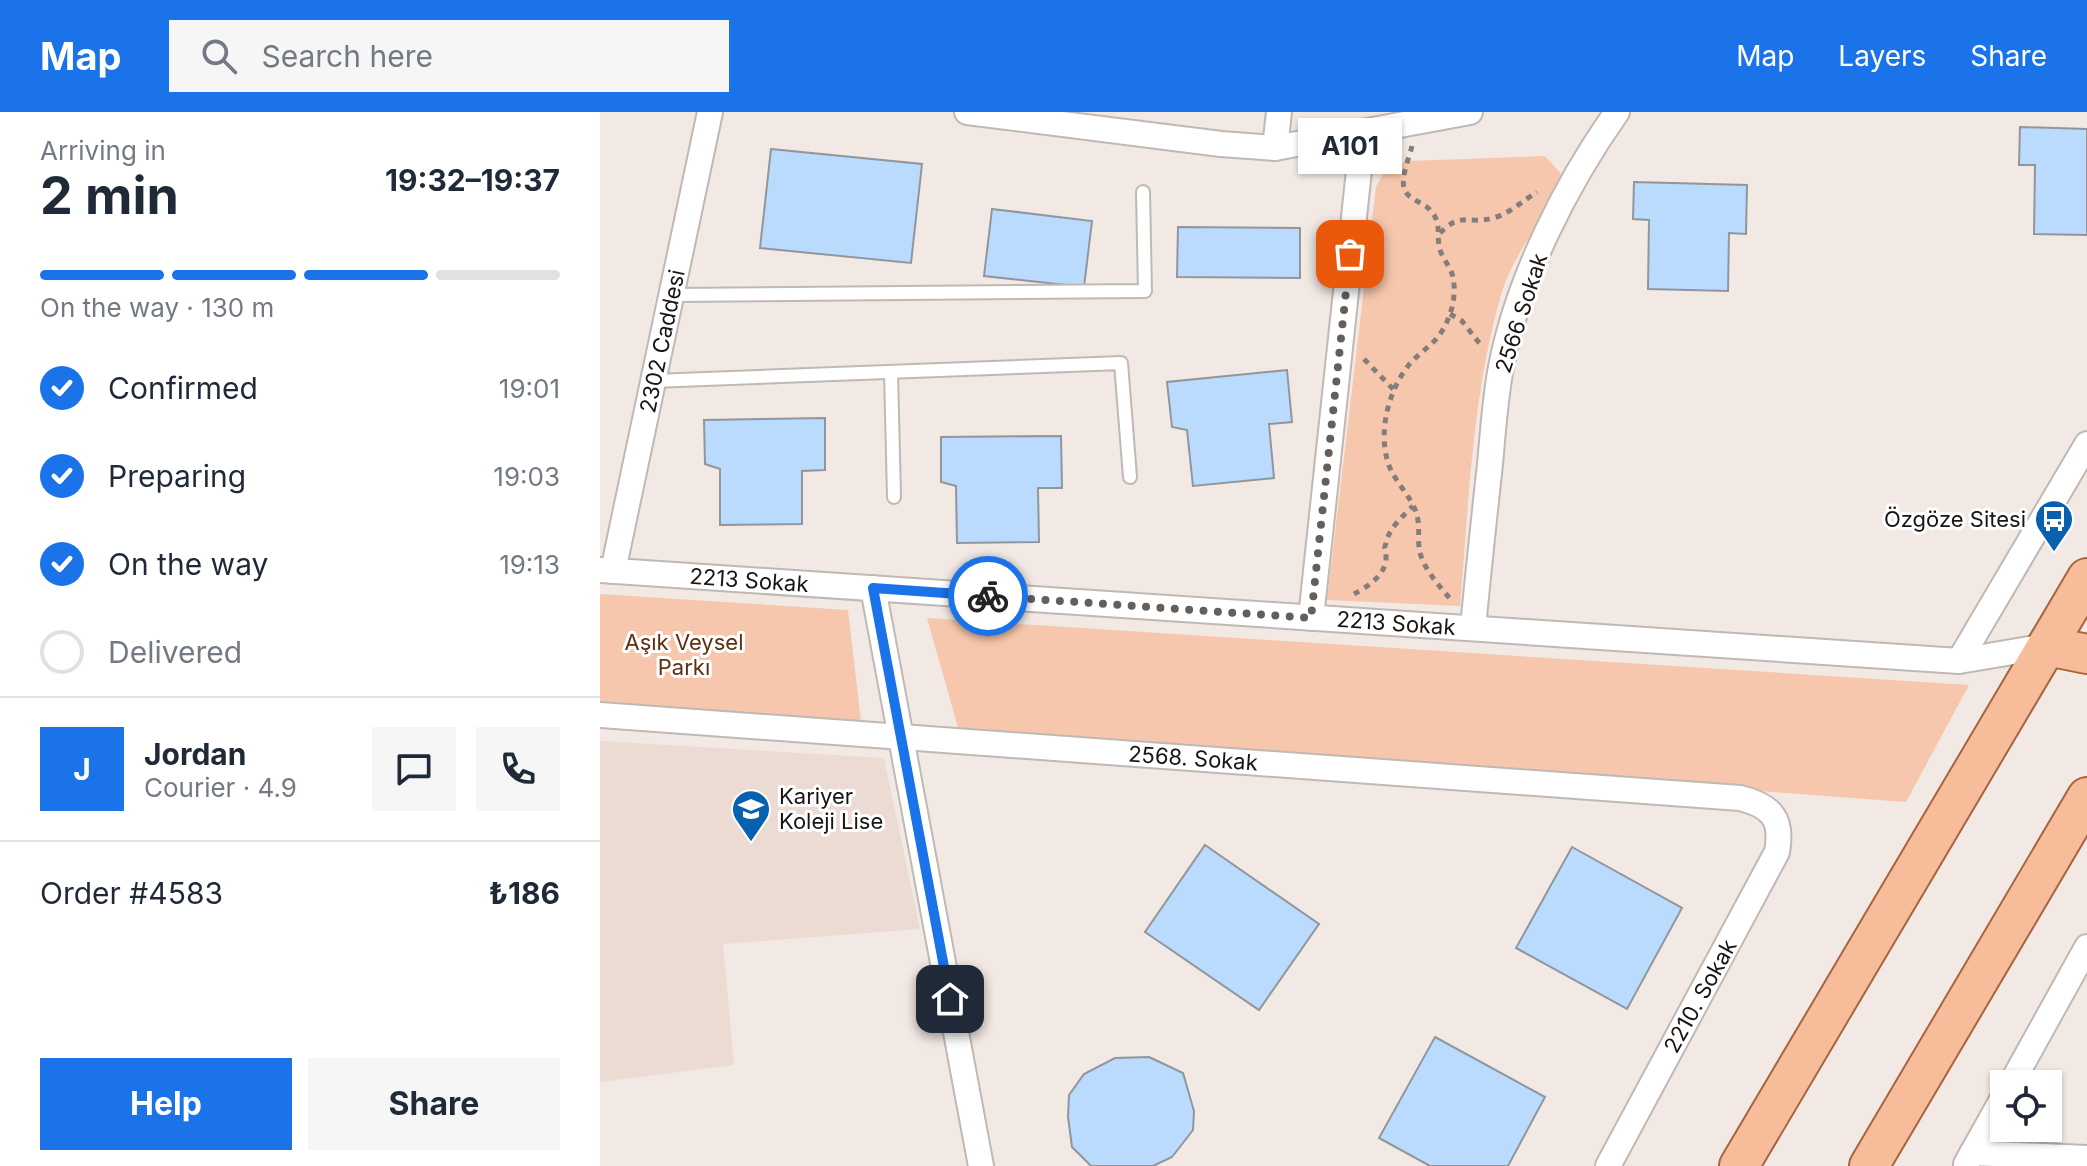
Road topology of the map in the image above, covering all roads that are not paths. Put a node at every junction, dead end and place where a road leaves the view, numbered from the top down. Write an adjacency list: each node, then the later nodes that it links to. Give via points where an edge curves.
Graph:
1 (710, 112): 10 (street, 2302 Caddesi)
2 (967, 112): 6 (street)
3 (1279, 112): 8 (street)
4 (1470, 112): 7 (street)
5 (1617, 112): 20 (street, 2566 Sokak, via 1541,246 1501,365)
6 (998, 114): 8 (street)
7 (1363, 133): 8 (street); 19 (street)
8 (1275, 148)
9 (1143, 192): 10 (lane, via 1145,291)
10 (671, 295): 12 (street, 2302 Caddesi)
11 (891, 372): 12 (lane); 14 (lane, via 1121,363); 15 (lane)
12 (653, 381): 16 (street, 2302 Caddesi)
13 (2087, 444): 23 (street)
14 (1130, 477)
15 (894, 497)
16 (606, 570): 18 (street, 2213 Sokak)
17 (2087, 578): 21 (main road)
18 (873, 588): 19 (street, 2213 Sokak); 25 (street)
19 (1311, 618): 20 (street, 2213 Sokak)
20 (1473, 628): 23 (street, 2213 Sokak)
21 (2047, 646): 22 (main road); 23 (street, 2213 Sokak); 35 (main road)
22 (2087, 654)
23 (1959, 661)
24 (600, 715): 25 (street, 2568. Sokak)
25 (901, 737): 27 (street, 2568. Sokak, via 1740,798 1770,811); 33 (street)
26 (2087, 797): 36 (main road)
27 (1777, 822): 34 (street, 2210. Sokak, via 1780,835 1771,866)
28 (2087, 947): 29 (street)
29 (2019, 1070)
30 (1990, 1122): 32 (street)
31 (2087, 1158): 32 (street)
32 (1969, 1160)
33 (981, 1166)
34 (1608, 1166)
35 (1739, 1166)
36 (1869, 1166)

